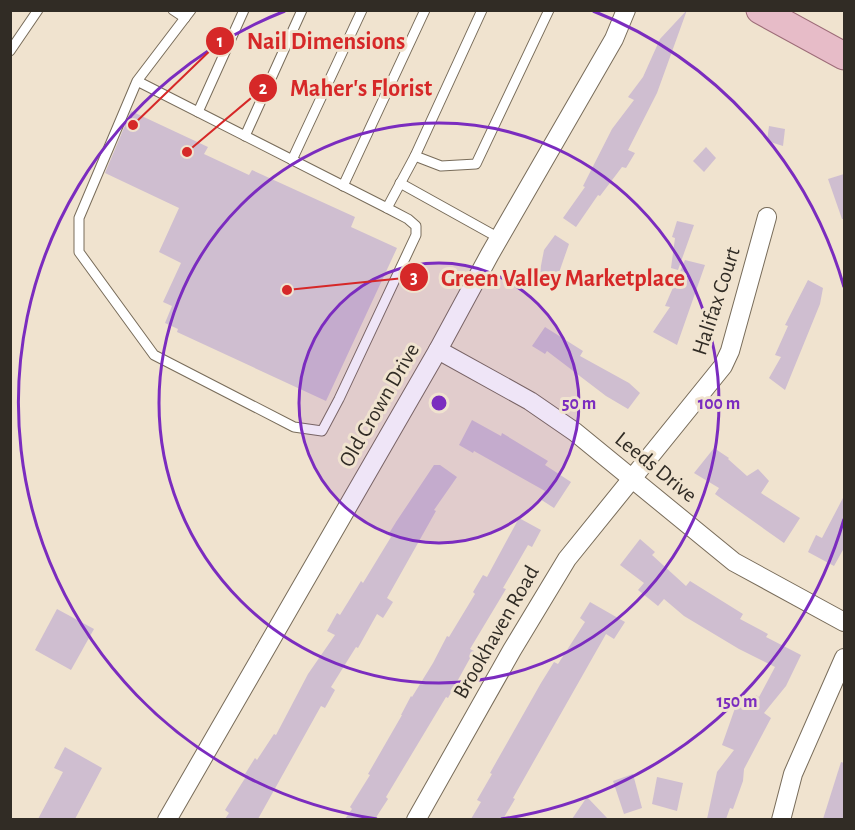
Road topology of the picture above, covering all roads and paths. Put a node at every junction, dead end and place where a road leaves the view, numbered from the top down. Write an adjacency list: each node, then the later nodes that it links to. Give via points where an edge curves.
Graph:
1 (39, 10): 12 (lane)
2 (173, 10): 11 (lane)
3 (244, 10): 15 (lane)
4 (302, 10): 16 (lane)
5 (362, 10): 18 (lane)
6 (425, 10): 20 (lane)
7 (482, 10): 17 (lane)
8 (549, 10): 17 (lane, via 476,164 441,166)
9 (626, 10): 23 (street, Old Crown Drive, via 614,39)
10 (760, 10): 13 (main road)
11 (188, 14): 14 (lane)
12 (10, 51)
13 (844, 56)
14 (137, 81): 15 (lane); 21 (lane, via 79,218 79,252 154,355 294,427 322,431 416,234 416,226)
15 (198, 112): 16 (lane)
16 (245, 136): 18 (lane)
17 (415, 156): 19 (lane)
18 (292, 160): 20 (lane)
19 (400, 183): 21 (lane); 23 (lane)
20 (343, 186): 21 (lane)
21 (387, 208)
22 (767, 217): 25 (street, Halifax Court, via 723,366)
23 (499, 238): 24 (street, Old Crown Drive)
24 (438, 350): 25 (street, Leeds Drive, via 530,401); 28 (street, Old Crown Drive)
25 (632, 478): 26 (street, Leeds Drive, via 734,562); 29 (street, Brookhaven Road, via 567,559)
26 (844, 622)
27 (844, 658): 30 (street, via 793,774)
28 (167, 819)
29 (416, 819)
30 (781, 819)

